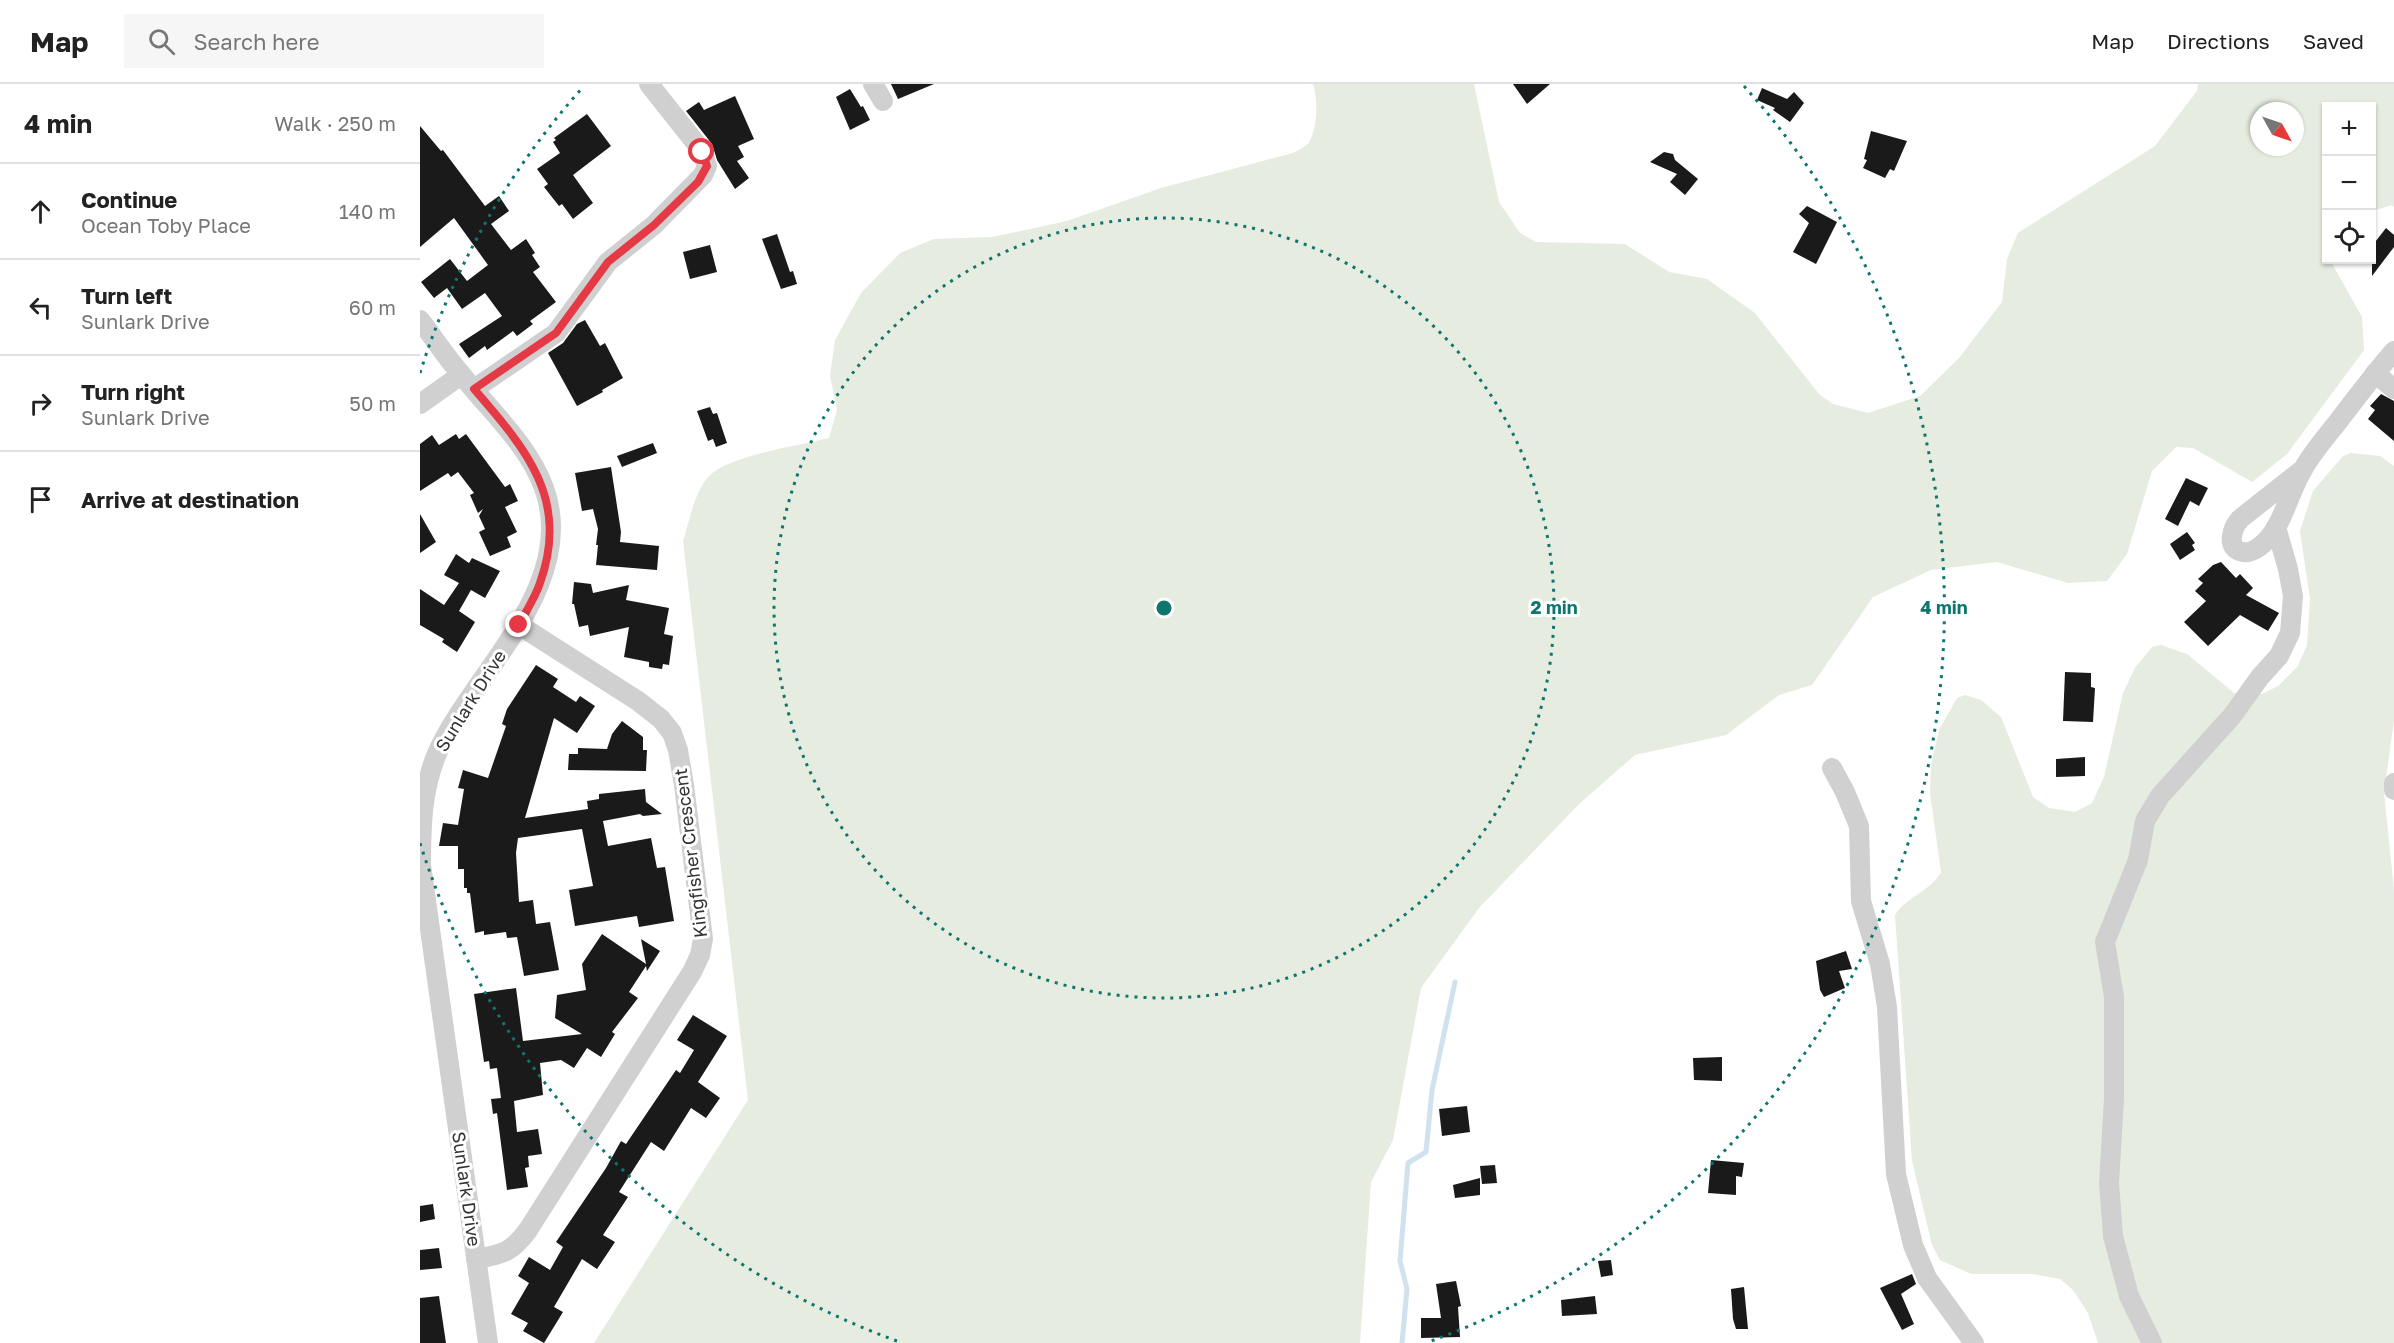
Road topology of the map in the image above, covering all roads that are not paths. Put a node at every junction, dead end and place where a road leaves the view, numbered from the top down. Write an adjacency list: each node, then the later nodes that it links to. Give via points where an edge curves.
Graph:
1 (650, 84): 7 (street, via 702,152 707,166 703,175 654,225 608,262 556,333)
2 (873, 84): 3 (street)
3 (883, 101)
4 (420, 320): 7 (street, Sunlark Drive)
5 (2394, 351): 6 (street)
6 (2375, 373): 8 (street); 10 (street)
7 (467, 382): 9 (street); 12 (street, Sunlark Drive, via 526,454 544,488 549,509 546,563)
8 (2394, 389)
9 (420, 404)
10 (2302, 470): 11 (street); 11 (street, via 2240,519 2232,531 2232,542 2242,552 2249,552 2267,540)
11 (2276, 527): 20 (street, via 2293,596 2290,633 2279,656 2180,773 2145,821 2138,860 2105,942 2114,997 2109,1183 2113,1236 2128,1296)
12 (519, 625): 16 (street, Sunlark Drive, via 439,750 422,808); 17 (street, Kingfisher Crescent, via 638,701 672,733 684,785 703,939 692,972 528,1230 507,1252)
13 (1832, 768): 19 (street, via 1859,826 1862,901 1887,1006 1896,1174 1913,1245 1927,1278)
14 (2394, 783): 15 (street)
15 (2394, 790)
16 (420, 865): 17 (street, Sunlark Drive)
17 (476, 1259): 18 (street, Sunlark Drive)
18 (488, 1343)
19 (1974, 1343)
20 (2152, 1343)

